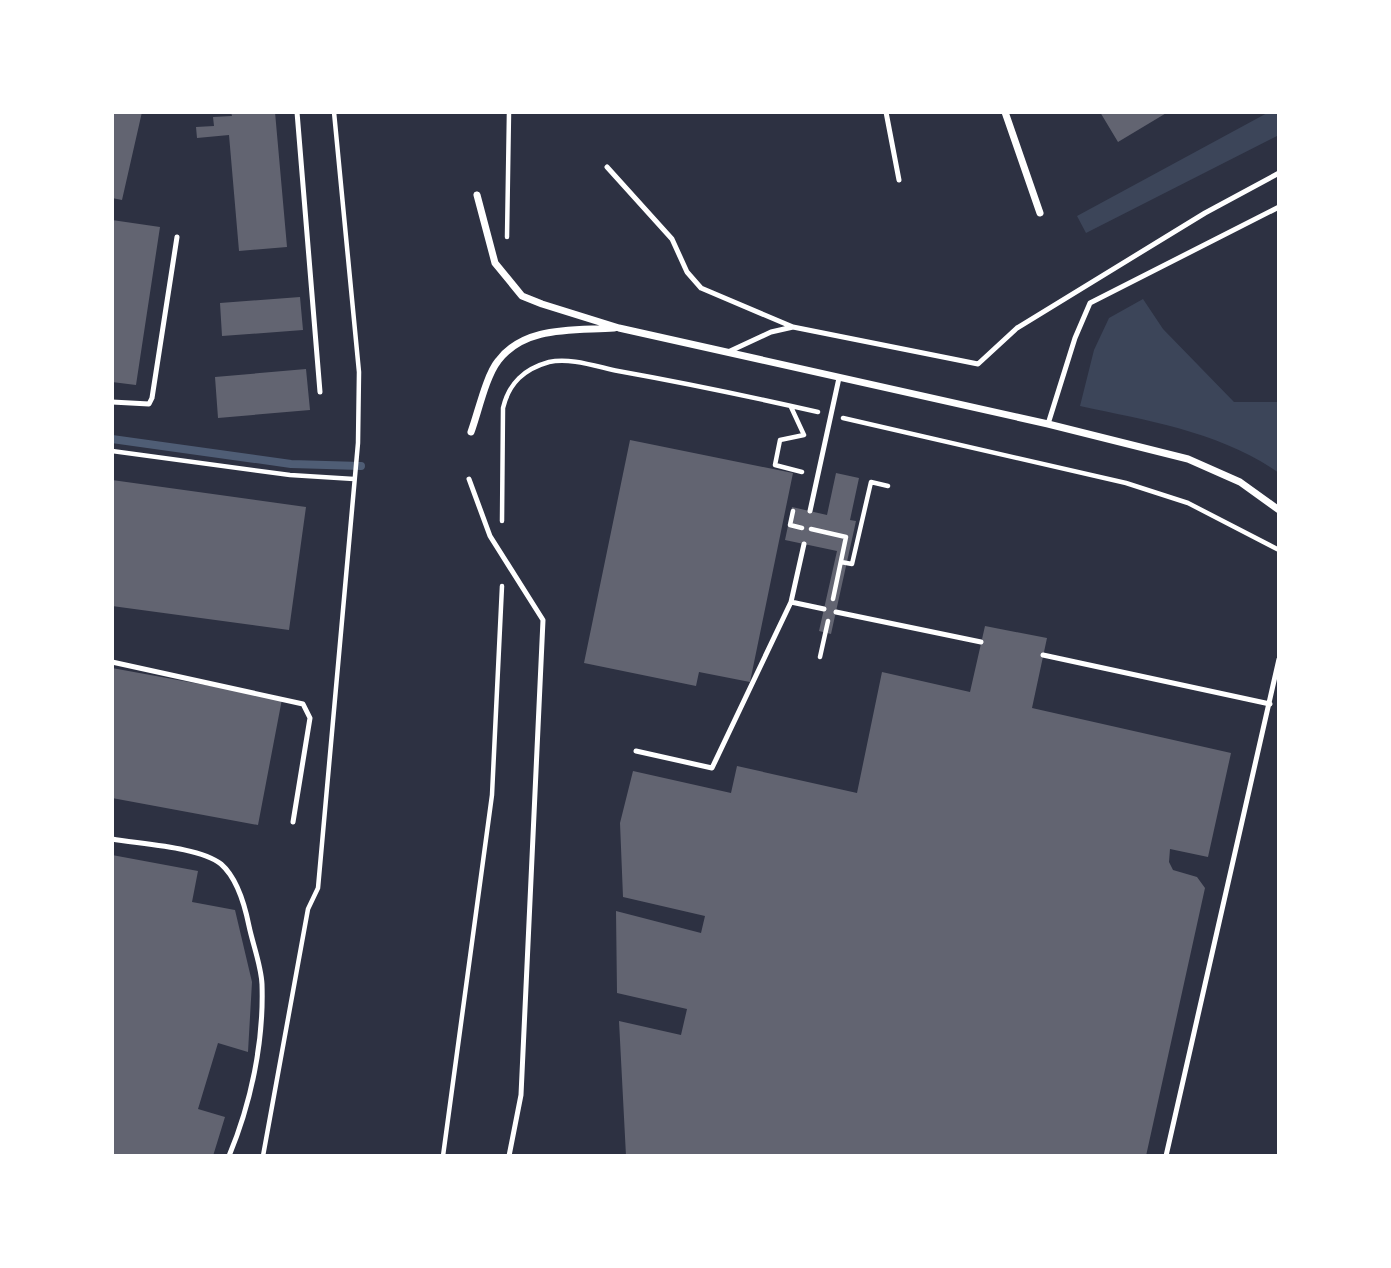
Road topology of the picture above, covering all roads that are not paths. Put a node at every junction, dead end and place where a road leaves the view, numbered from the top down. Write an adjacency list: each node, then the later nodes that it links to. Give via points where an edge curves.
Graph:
1 (298, 112): 15 (lane)
2 (886, 112): 6 (lane)
3 (1004, 112): 9 (street)
4 (607, 167): 11 (lane, via 671,239 687,272 701,288)
5 (1279, 173): 11 (lane, via 1017,328 978,364)
6 (900, 180)
7 (477, 195): 12 (street, via 495,263 522,296)
8 (1279, 207): 17 (lane, via 1090,303)
9 (1040, 213)
10 (177, 237): 16 (lane, via 152,398 142,406)
11 (793, 327): 13 (lane)
12 (619, 328): 13 (street); 18 (street, via 545,332 516,342 496,362)
13 (725, 353): 14 (street)
14 (839, 378): 17 (street); 21 (lane)
15 (320, 392)
16 (112, 402)
17 (1048, 424): 20 (street, via 1188,459 1240,482)
18 (471, 432)
19 (469, 479): 35 (lane, via 491,536 542,620 521,1095)
20 (1279, 510)
21 (810, 511)
22 (804, 544): 23 (lane)
23 (791, 602): 24 (lane); 31 (lane, via 712,768)
24 (824, 609)
25 (836, 612): 26 (lane)
26 (981, 642)
27 (1043, 655): 30 (lane)
28 (1279, 659): 30 (lane)
29 (112, 662): 32 (lane, via 303,704 310,718)
30 (1270, 704): 36 (lane)
31 (636, 751)
32 (293, 822)
33 (112, 839): 34 (lane, via 207,856 222,864 246,911 262,983 256,1064 244,1120)
34 (229, 1156)
35 (509, 1156)
36 (1166, 1156)

